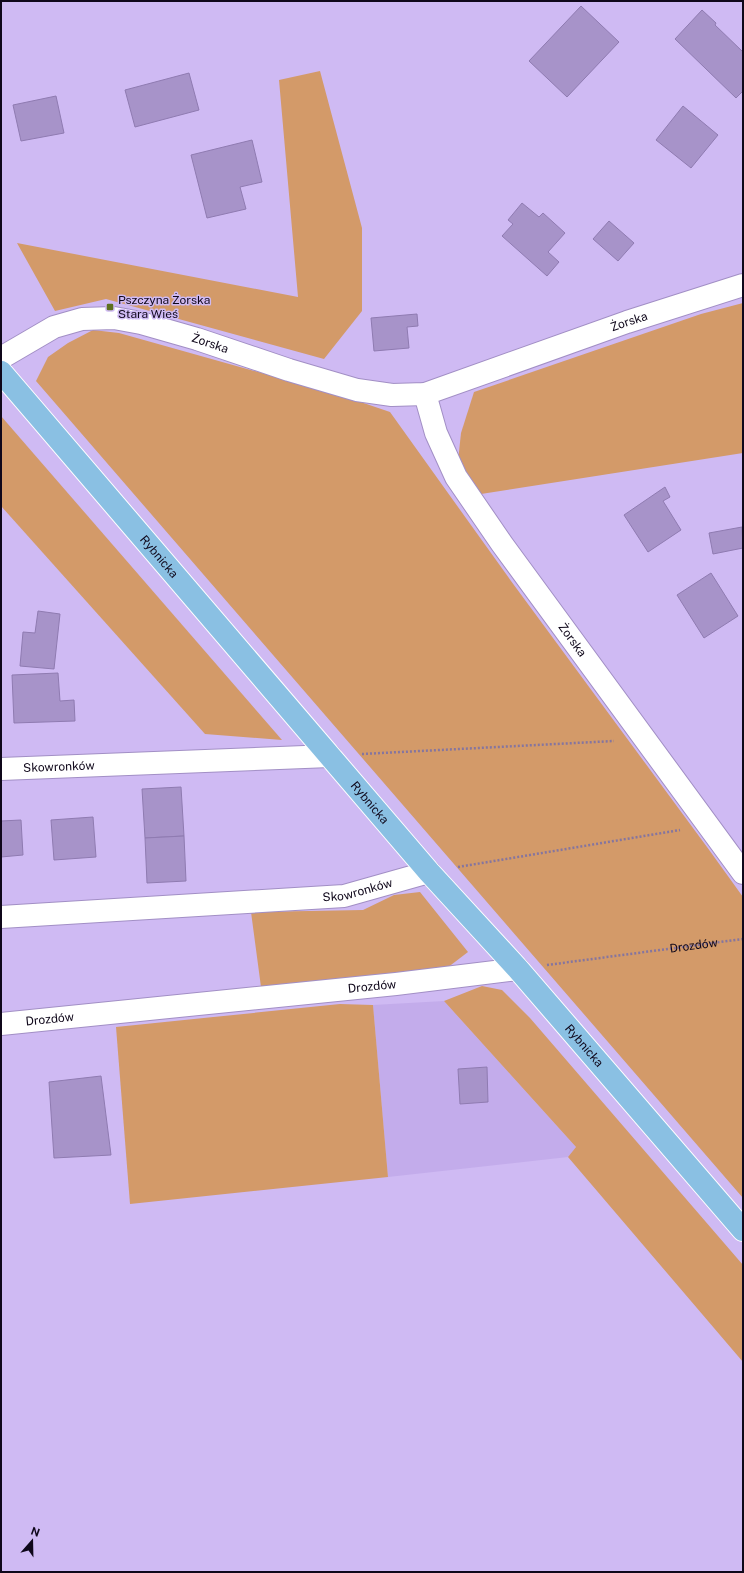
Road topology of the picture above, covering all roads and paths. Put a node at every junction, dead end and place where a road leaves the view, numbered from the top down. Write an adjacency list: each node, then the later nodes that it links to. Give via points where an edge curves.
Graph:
1 (743, 285): 4 (street, Żorska, via 627,322)
2 (1, 358): 4 (street, Żorska, via 54,327 82,319 114,318 190,337 357,390 392,395)
3 (1, 372): 6 (main road, Rybnicka)
4 (425, 394): 5 (street, Żorska, via 436,433 456,477)
5 (645, 739): 6 (path); 8 (street, Żorska)
6 (330, 756): 7 (street, Skowronków); 9 (main road, Rybnicka)
7 (1, 769)
8 (708, 826): 9 (path); 10 (street, Żorska)
9 (429, 872): 11 (street, Skowronków, via 344,896); 13 (main road, Rybnicka)
10 (743, 873)
11 (1, 918)
12 (743, 940): 13 (path, Drozdów)
13 (518, 969): 14 (street, Drozdów, via 396,984); 15 (main road, Rybnicka)
14 (1, 1024)
15 (743, 1230)

